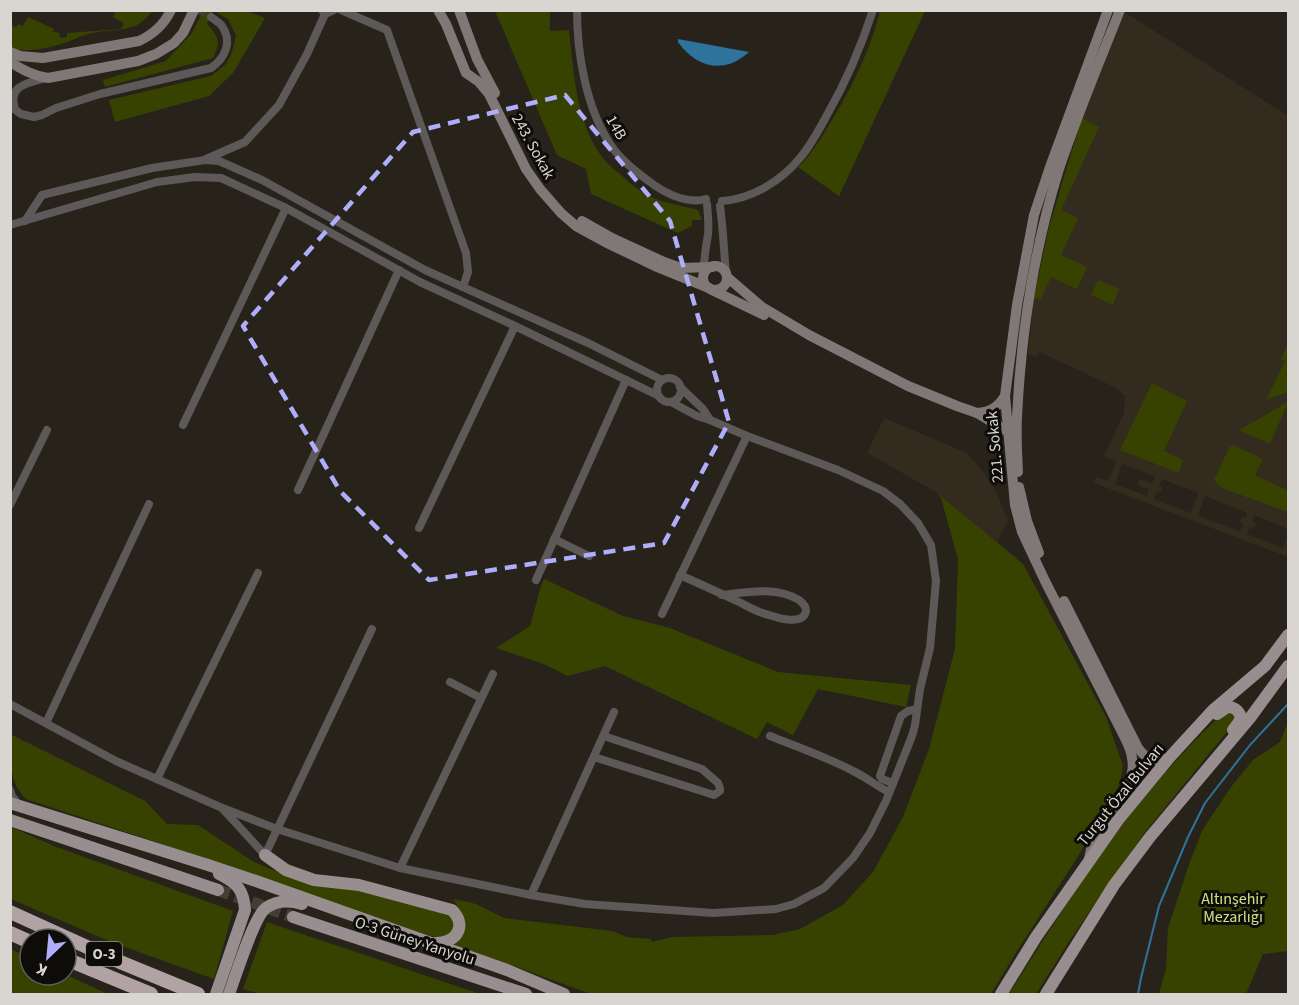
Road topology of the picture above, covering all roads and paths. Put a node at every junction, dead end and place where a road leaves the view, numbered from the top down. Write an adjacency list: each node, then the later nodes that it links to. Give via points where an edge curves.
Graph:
1 (171, 10): 13 (street, via 151,36 139,41 43,58)
2 (194, 10): 15 (street, via 183,33 156,54 138,62)
3 (334, 10): 11 (street)
4 (341, 10): 26 (street, via 387,30 466,253 468,272)
5 (438, 10): 27 (street, 243. Sokak, via 466,74 489,94 526,169 561,213 609,244)
6 (459, 10): 24 (street, 243. Sokak, via 477,59 534,171 568,211 612,238 664,262)
7 (577, 10): 24 (street, 14B, via 578,47 596,118 611,146 632,169 683,200 706,202)
8 (873, 10): 25 (street, via 839,95 801,157 762,189 721,203)
9 (1108, 10): 34 (street, 221. Sokak, via 1034,214)
10 (1120, 10): 66 (street, 221. Sokak, via 1060,168 1045,220 1023,341 1017,418 1018,482 1040,555 1138,747 1152,760)
11 (323, 12): 17 (street, via 307,54 279,105 245,142)
12 (211, 16): 16 (street, via 228,39 225,54 211,68 100,94 34,117 26,117)
13 (10, 52)
14 (10, 62): 15 (street)
15 (48, 78): 16 (street, via 18,88 12,98)
16 (13, 108)
17 (205, 160): 18 (street, via 152,168); 26 (street, via 219,161 262,180)
18 (42, 195): 20 (street, via 46,206); 21 (street)
19 (286, 208): 20 (street, via 221,178 195,177 157,182); 23 (street); 38 (street)
20 (57, 211): 21 (street)
21 (25, 221): 22 (street)
22 (10, 225)
23 (399, 270): 28 (street); 42 (street)
24 (706, 270): 25 (street, via 722,269); 27 (street, via 704,282)
25 (726, 276): 27 (street, via 723,287); 29 (street, 243. Sokak, via 762,308)
26 (463, 287): 31 (street)
27 (711, 289): 29 (street, 243. Sokak)
28 (515, 326): 30 (street); 45 (street)
29 (809, 335): 36 (street, 243. Sokak, via 908,386)
30 (626, 380): 33 (street); 46 (street)
31 (662, 380): 32 (street, via 672,378); 33 (street, via 656,388)
32 (680, 387): 35 (street, via 680,394); 37 (street)
33 (657, 395): 35 (street)
34 (1005, 396): 36 (street, via 992,410); 40 (street, 221. Sokak)
35 (671, 402): 37 (street)
36 (977, 413): 40 (street, 243. Sokak)
37 (710, 420): 41 (street)
38 (183, 425)
39 (47, 430): 44 (street)
40 (1007, 431): 78 (street, 221. Sokak, via 1022,532 1133,760 1131,777 1097,831)
41 (747, 436): 49 (street); 60 (street, via 883,490 918,523 931,545 936,581 930,648)
42 (298, 490)
43 (149, 504): 62 (street)
44 (10, 505)
45 (419, 528)
46 (554, 539): 47 (street); 50 (street)
47 (589, 556)
48 (258, 573): 67 (street)
49 (680, 575): 51 (street); 52 (street)
50 (536, 580)
51 (722, 595): 51 (street, via 766,615 794,620 805,613 805,604 800,600 777,591)
52 (662, 614)
53 (372, 629): 75 (street)
54 (1288, 635): 66 (main road, Turgut Özal Bulvarı, via 1265,666 1213,710)
55 (1288, 666): 68 (main road)
56 (493, 674): 58 (street)
57 (450, 682): 58 (street)
58 (481, 698): 79 (street)
59 (10, 704): 62 (street)
60 (917, 709): 69 (street, via 912,736); 69 (street, via 901,716 880,776)
61 (614, 712): 64 (street)
62 (46, 723): 67 (street)
63 (770, 735): 71 (street, via 852,770)
64 (603, 736): 65 (street); 65 (street, via 702,769 718,783 720,791 714,795)
65 (594, 757): 81 (street)
66 (1169, 758): 68 (main road, via 1222,710 1236,710 1239,722); 78 (main road, Turgut Özal Bulvarı)
67 (157, 779): 73 (street)
68 (1195, 782): 94 (main road, via 1113,885)
69 (893, 783): 71 (street)
70 (10, 790): 72 (street)
71 (889, 792): 81 (street, via 853,858 824,888 794,904 713,913)
72 (15, 805): 76 (main road)
73 (220, 807): 75 (street); 77 (street)
74 (10, 820): 80 (main road)
75 (277, 829): 77 (street); 79 (street)
76 (166, 851): 84 (main road); 90 (main road, via 222,875 238,886 245,903)
77 (265, 855): 85 (main road, via 286,870 314,880 359,885 452,910 459,925 454,939)
78 (1089, 859): 87 (main road, Turgut Özal Bulvarı)
79 (400, 868): 81 (street)
80 (218, 890)
81 (531, 895)
82 (10, 912): 89 (highway, O-3)
83 (293, 917): 92 (main road, O-3 Güney Yanyolu)
84 (384, 926): 85 (main road); 91 (main road, via 292,901 273,904 256,921)
85 (432, 943): 93 (main road)
86 (78, 964): 88 (highway, O-3)
87 (1003, 992)
88 (151, 994)
89 (198, 994)
90 (216, 994)
91 (229, 994)
92 (526, 994)
93 (564, 994)
94 (1046, 994)

